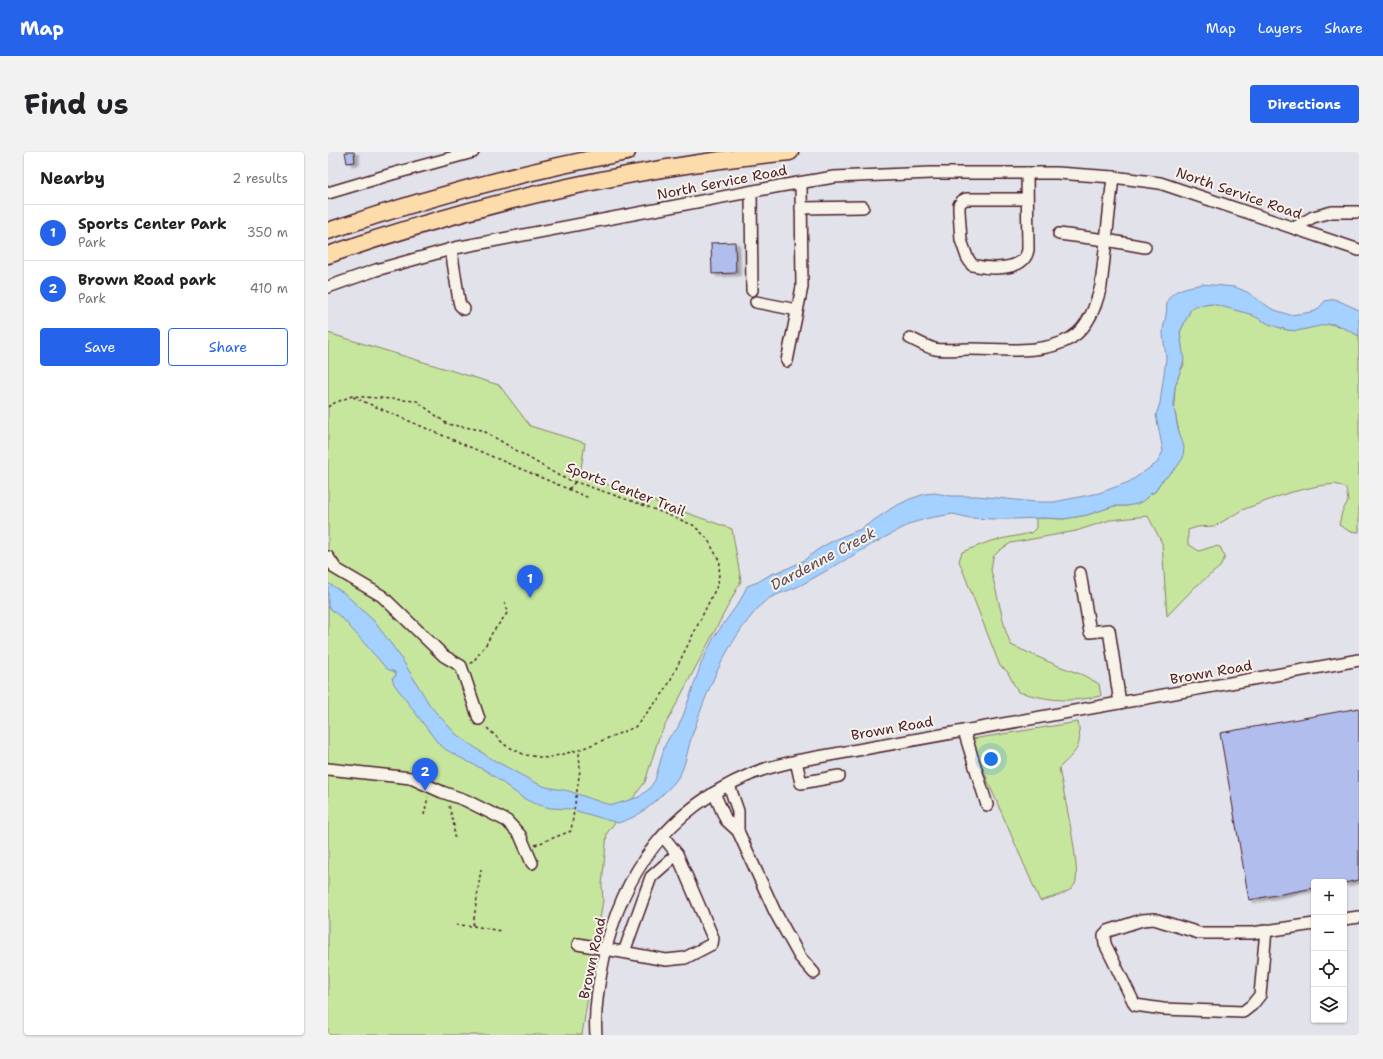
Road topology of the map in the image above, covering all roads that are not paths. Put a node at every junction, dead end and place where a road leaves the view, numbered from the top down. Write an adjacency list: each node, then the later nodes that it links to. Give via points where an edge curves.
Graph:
1 (473, 152): 8 (street)
2 (627, 152): 14 (highway, via 502,179 403,206)
3 (790, 152): 20 (highway, via 663,168 564,188 466,212)
4 (1027, 173): 5 (street, North Service Road); 6 (street, North Service Road, via 834,177); 9 (street)
5 (1113, 177): 13 (street, North Service Road, via 1167,185); 16 (street)
6 (801, 183): 7 (street, North Service Road); 11 (street)
7 (751, 192): 18 (street, North Service Road); 22 (street)
8 (328, 193)
9 (1027, 199): 9 (street, via 1028,250 1023,261 1005,267 972,265 966,257 961,240 959,211 962,201)
10 (863, 207): 11 (street)
11 (801, 208): 25 (street, via 802,287)
12 (1359, 212): 13 (street, via 1332,212 1313,217)
13 (1294, 228): 19 (street, North Service Road)
14 (328, 232)
15 (1059, 234): 16 (street)
16 (1106, 240): 17 (street); 26 (street, via 1097,301 1091,316 1072,338 1033,349 936,349)
17 (1145, 247)
18 (451, 249): 21 (street, North Service Road, via 376,270); 24 (street, via 459,301)
19 (1359, 250)
20 (328, 255)
21 (328, 287)
22 (752, 290)
23 (756, 302): 25 (street)
24 (464, 308)
25 (797, 310): 27 (street)
26 (910, 338)
27 (787, 361)
28 (328, 557): 32 (street, via 336,569 382,596 444,656 461,666)
29 (1080, 573): 31 (street, via 1090,632 1109,630)
30 (1359, 660): 31 (street, Brown Road)
31 (1120, 703): 33 (street, Brown Road)
32 (479, 719)
33 (964, 731): 34 (street, Brown Road); 39 (street)
34 (796, 761): 36 (street, via 802,783); 37 (street, Brown Road, via 749,775)
35 (328, 769): 43 (street, via 411,778 465,800 507,821 520,834)
36 (839, 776)
37 (729, 785): 38 (street, Brown Road); 40 (street, via 738,811)
38 (714, 793): 40 (street, via 726,820); 41 (street, Brown Road, via 694,806)
39 (988, 805)
40 (738, 831): 51 (street, via 775,912 800,957)
41 (663, 836): 42 (street); 49 (street, Brown Road, via 650,849 624,894)
42 (677, 854): 50 (street, via 651,877); 50 (street, via 713,938 712,944 686,958 666,960)
43 (532, 863)
44 (1359, 917): 45 (street)
45 (1347, 919)
46 (1311, 924): 47 (street)
47 (1266, 930): 47 (street, via 1199,933 1154,920 1142,920 1108,931 1104,935 1105,944 1135,1005 1163,1009 1243,1012 1260,995)
48 (578, 944): 49 (street)
49 (606, 948): 50 (street); 52 (street, Brown Road, via 596,1012)
50 (624, 952)
51 (814, 973)
52 (596, 1035)

